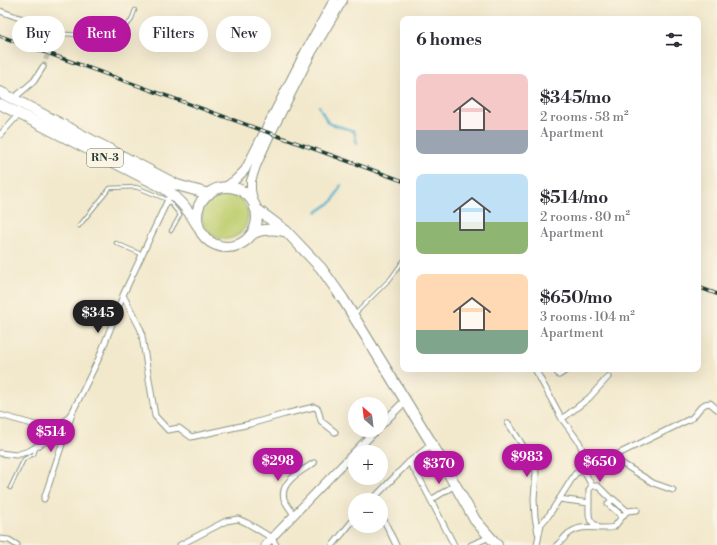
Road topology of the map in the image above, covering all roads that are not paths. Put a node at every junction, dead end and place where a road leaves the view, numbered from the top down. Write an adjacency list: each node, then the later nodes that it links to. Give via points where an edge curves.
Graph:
1 (334, 0): 13 (main road, via 245,170)
2 (343, 0): 16 (main road, via 308,59 256,166 251,181)
3 (135, 10): 6 (lane, via 131,21 118,32 92,36)
4 (0, 11): 5 (street)
5 (14, 16)
6 (65, 34)
7 (44, 67): 9 (street, via 34,81)
8 (0, 92): 9 (highway, RN-3)
9 (12, 99): 14 (highway, RN-3, via 177,186)
10 (0, 104): 11 (highway, RN-3)
11 (19, 114): 12 (street); 15 (highway, RN-3, via 164,188)
12 (0, 135)
13 (224, 188): 14 (highway); 16 (highway, via 236,189 247,195)
14 (209, 194): 18 (highway, via 198,212)
15 (170, 197): 17 (lane, via 136,187 110,188); 18 (highway, RN-3, via 189,210); 19 (lane, via 180,215); 23 (street)
16 (254, 206): 20 (highway); 21 (highway, via 255,226)
17 (79, 226)
18 (198, 226): 21 (highway, via 206,239 220,246 240,244)
19 (171, 231)
20 (286, 231): 21 (highway, via 266,230 253,233); 26 (highway, via 321,268)
21 (249, 237)
22 (116, 243): 23 (lane)
23 (141, 254): 25 (street)
24 (400, 265): 26 (lane, via 391,278)
25 (123, 295): 31 (street); 37 (street, via 141,330 155,416 168,430 179,428 191,437 314,407 318,409 321,421)
26 (353, 316): 29 (highway)
27 (537, 372): 34 (street)
28 (608, 376): 34 (street, via 589,398)
29 (405, 401): 33 (main road); 39 (highway)
30 (717, 410): 42 (street, via 710,403 705,404 692,418)
31 (73, 411): 36 (street); 52 (street)
32 (0, 415): 36 (street)
33 (388, 417)
34 (562, 419): 45 (street, via 579,442)
35 (508, 423): 64 (street, via 535,464 534,517)
36 (57, 431): 40 (street)
37 (335, 432)
38 (369, 437): 59 (main road)
39 (432, 444): 43 (street); 47 (highway)
40 (36, 446): 41 (street, via 22,454); 49 (lane, via 34,454 24,459)
41 (0, 453)
42 (612, 457): 45 (street); 50 (street, via 653,483)
43 (409, 462): 51 (street); 54 (street)
44 (314, 463): 59 (street, via 290,480 284,489 284,498)
45 (589, 466): 46 (street)
46 (583, 469): 48 (street); 53 (street, via 575,474)
47 (455, 485): 54 (street); 66 (highway, via 475,520)
48 (592, 486): 55 (street, via 598,486); 56 (street, via 589,490)
49 (10, 488)
50 (673, 490)
51 (380, 493)
52 (44, 499)
53 (559, 499): 56 (street); 64 (street, via 541,524)
54 (431, 500): 73 (street)
55 (612, 500): 58 (street); 60 (street, via 608,504)
56 (589, 503): 63 (street, via 588,518)
57 (637, 510): 58 (street)
58 (627, 511): 60 (street)
59 (294, 515): 67 (main road)
60 (622, 516): 63 (street, via 614,527)
61 (348, 527): 71 (street)
62 (388, 528): 72 (street)
63 (599, 528): 76 (street, via 588,527 570,532 564,541)
64 (538, 535): 75 (street)
65 (0, 539): 68 (street, via 9,540)
66 (494, 541): 74 (street)
67 (274, 542): 69 (street, via 247,523 232,519); 70 (main road)
68 (17, 545)
69 (180, 545)
70 (266, 545)
71 (333, 545)
72 (396, 545)
73 (454, 545)
74 (471, 545)
75 (537, 545)
76 (557, 545)

